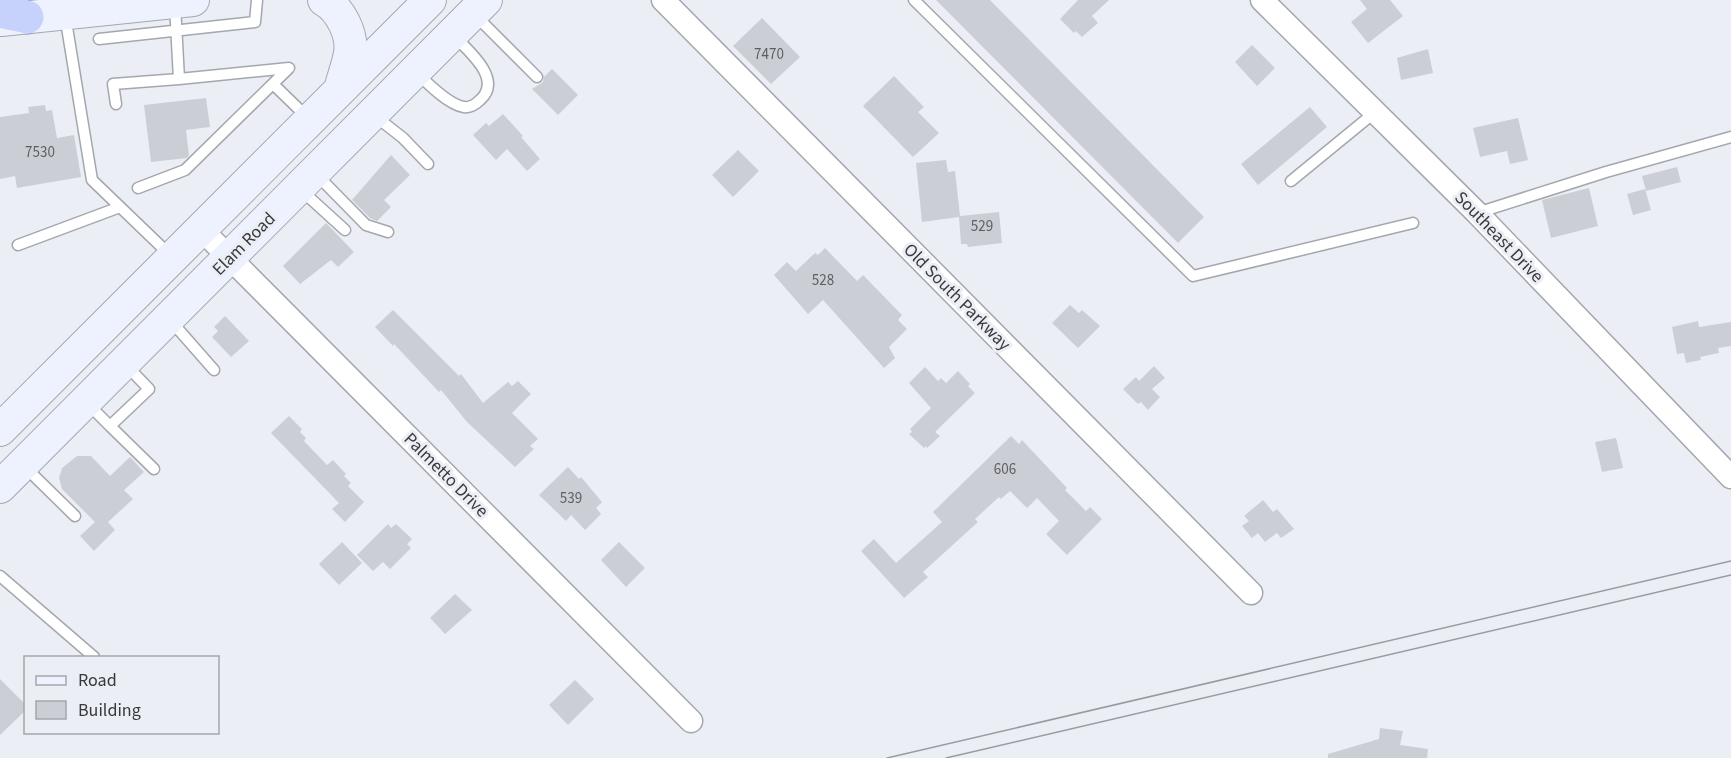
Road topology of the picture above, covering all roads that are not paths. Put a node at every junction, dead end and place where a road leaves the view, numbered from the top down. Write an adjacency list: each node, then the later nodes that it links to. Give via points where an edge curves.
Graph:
1 (257, 0): 7 (lane, via 255,22)
2 (324, 0): 16 (main road, via 343,20 348,33 350,51)
3 (430, 0): 16 (main road)
4 (663, 0): 47 (street, Old South Parkway)
5 (914, 0): 28 (lane, via 1193,276)
6 (1263, 0): 18 (street, Southeast Drive)
7 (181, 11): 8 (main road); 11 (lane); 14 (lane)
8 (65, 13): 9 (main road); 26 (lane, via 92,180)
9 (9, 16)
10 (471, 16): 12 (main road, Elam Road); 12 (lane, via 474,57 487,76 488,93 471,107 462,107); 13 (lane)
11 (99, 39)
12 (415, 72): 19 (main road, Elam Road)
13 (537, 77)
14 (179, 79): 15 (lane, via 289,68); 17 (lane, via 113,84)
15 (273, 84): 20 (lane); 25 (lane, via 185,170)
16 (340, 90): 20 (main road)
17 (116, 104)
18 (1374, 113): 24 (lane); 27 (street, Southeast Drive)
19 (373, 114): 22 (lane); 23 (main road, Elam Road)
20 (310, 120): 29 (main road)
21 (1731, 137): 27 (lane)
22 (428, 164)
23 (307, 180): 30 (lane); 31 (lane, via 366,225); 34 (main road, Elam Road)
24 (1291, 181)
25 (138, 188)
26 (120, 207): 32 (lane); 33 (lane)
27 (1477, 213): 43 (street, Southeast Drive)
28 (1413, 223)
29 (201, 229): 33 (main road); 34 (street, Palmetto Drive)
30 (345, 230)
31 (388, 232)
32 (18, 245)
33 (172, 257): 40 (main road)
34 (230, 257): 35 (main road, Elam Road); 49 (street, Palmetto Drive)
35 (169, 318): 36 (main road, Elam Road); 37 (lane)
36 (124, 363): 38 (main road, Elam Road); 39 (lane, via 149,389)
37 (214, 370)
38 (86, 401): 39 (lane); 41 (main road, Elam Road)
39 (110, 426): 42 (lane)
40 (3, 428): 41 (main road)
41 (28, 459): 44 (main road, Elam Road); 45 (lane)
42 (154, 468)
43 (1731, 477)
44 (0, 487)
45 (75, 516)
46 (0, 576): 48 (lane)
47 (1251, 593)
48 (93, 656)
49 (690, 721)

